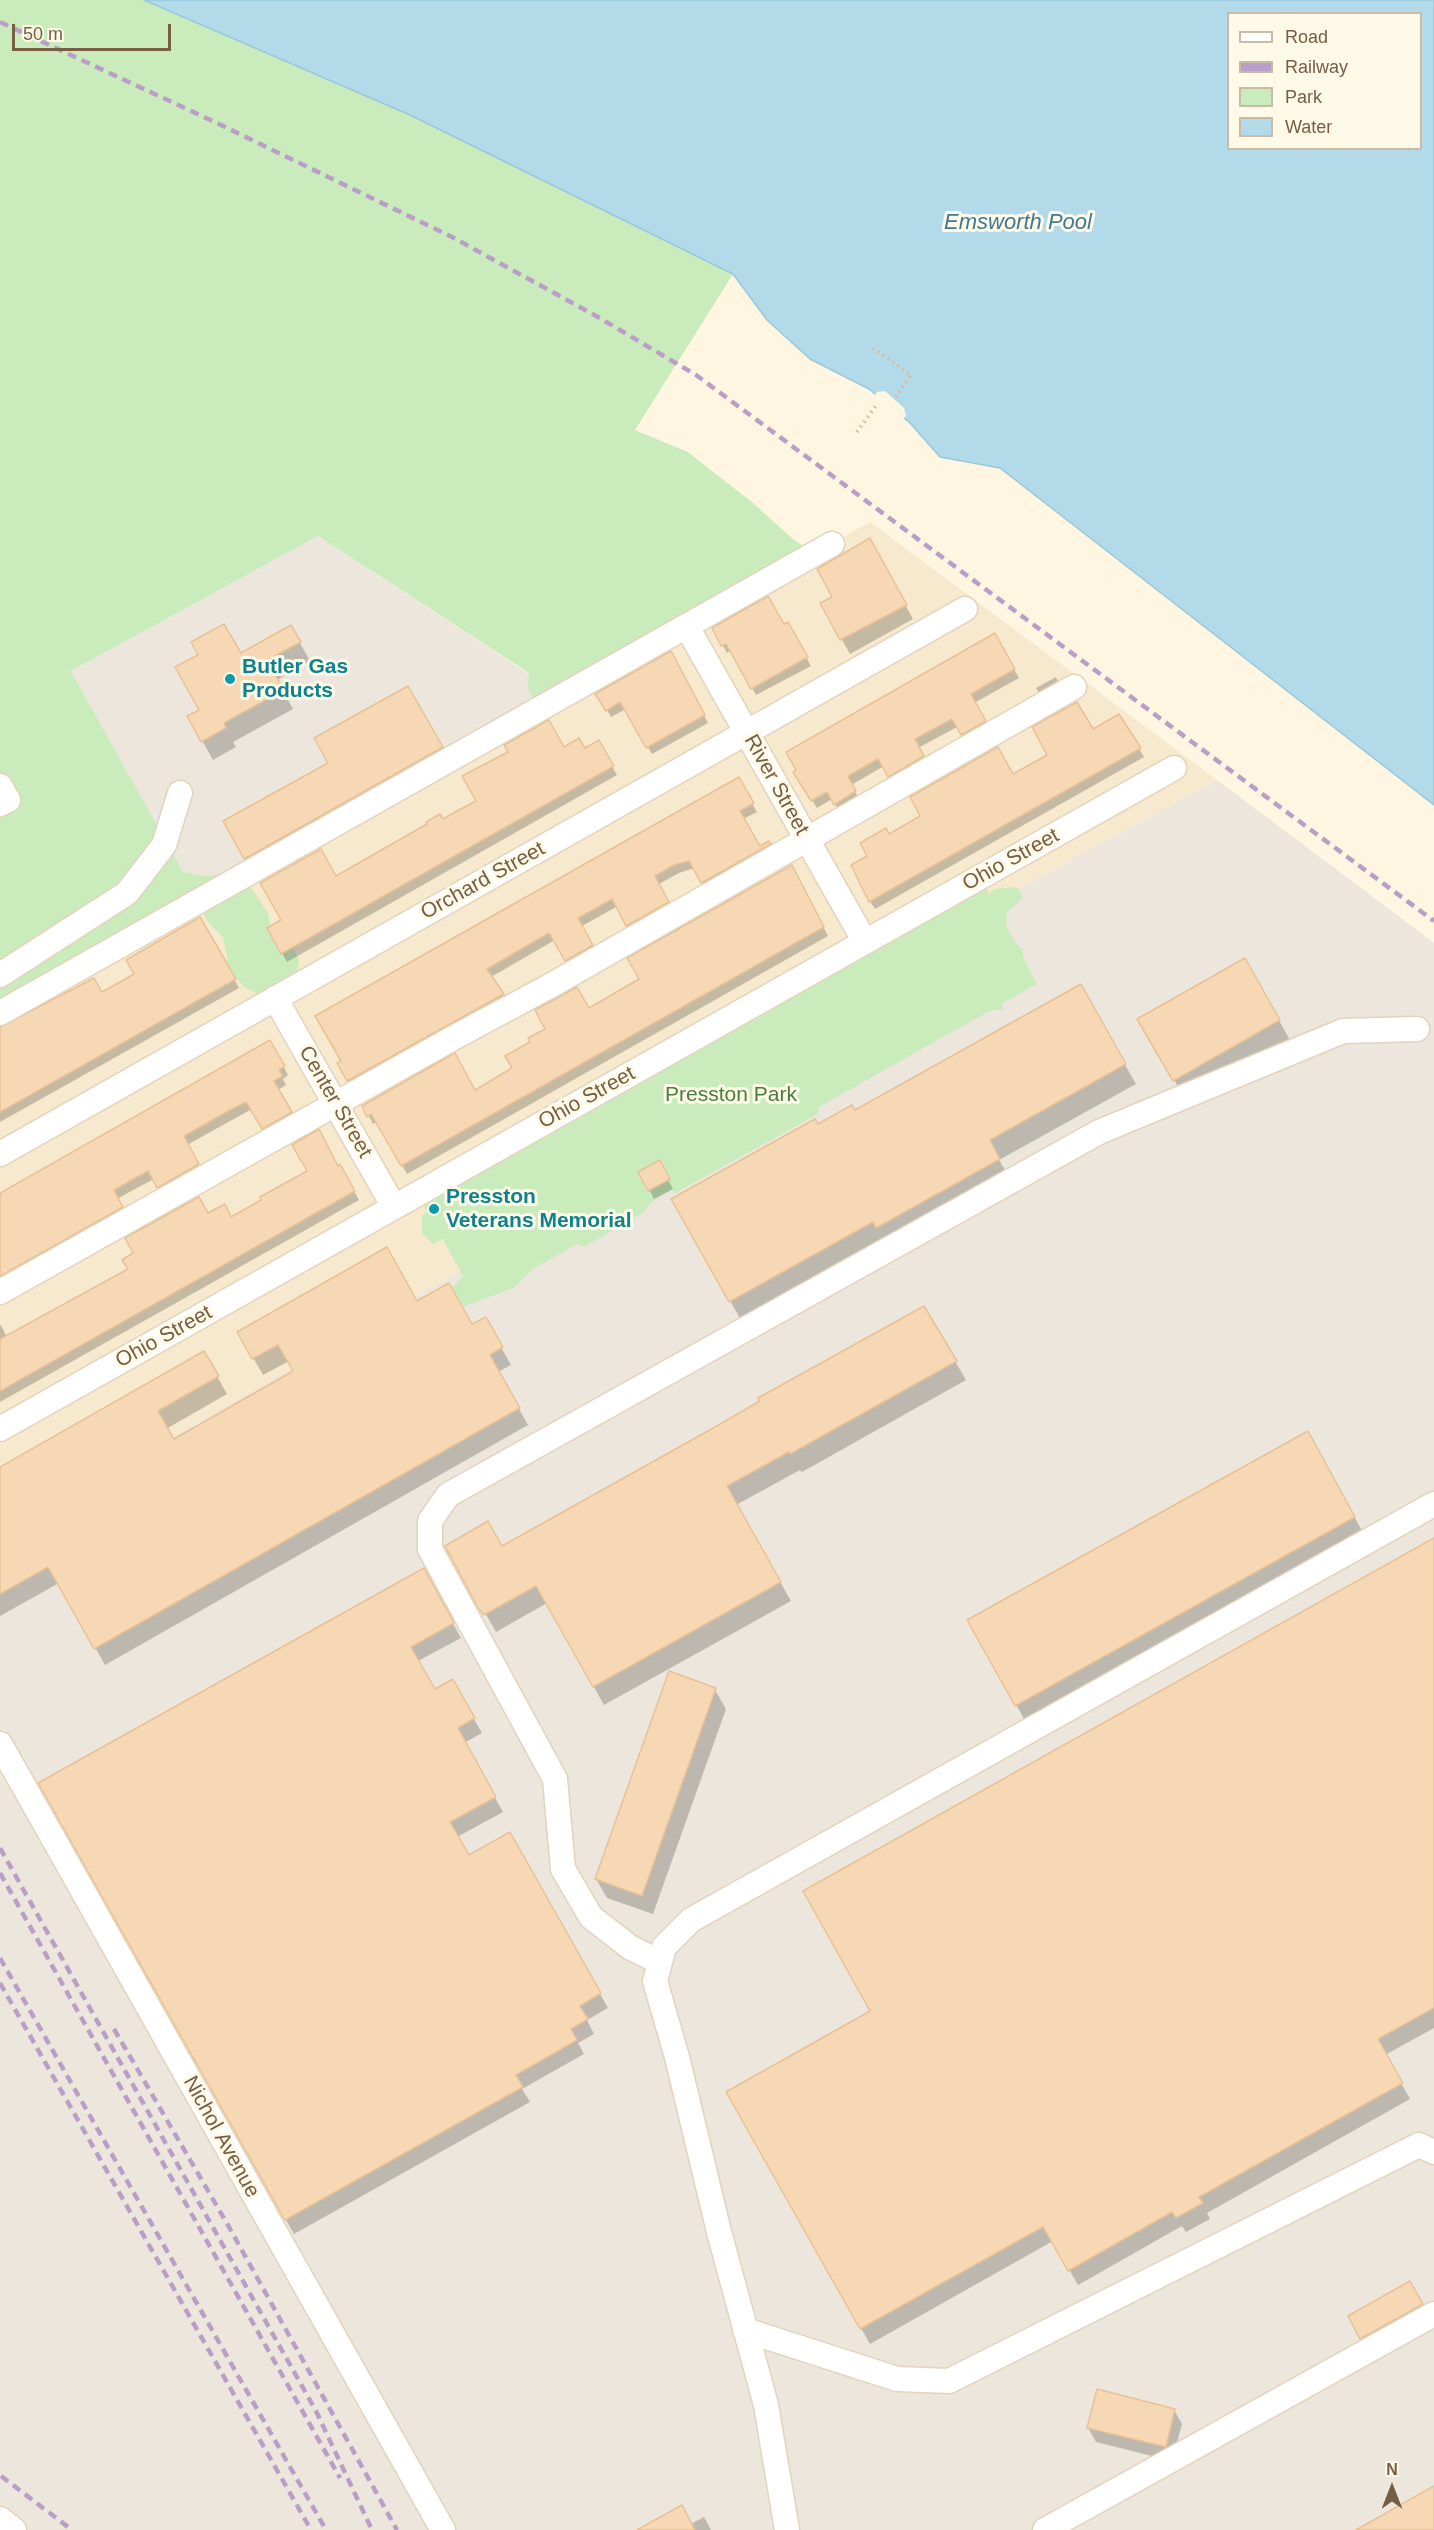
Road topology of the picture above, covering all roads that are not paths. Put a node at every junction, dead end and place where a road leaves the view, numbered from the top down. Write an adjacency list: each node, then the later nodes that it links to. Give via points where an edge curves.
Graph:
1 (831, 544): 3 (street)
2 (965, 609): 5 (street, Orchard Street)
3 (687, 627): 5 (street, River Street); 14 (street)
4 (1074, 687): 10 (street)
5 (747, 733): 10 (street, River Street); 13 (street, Orchard Street)
6 (1174, 768): 11 (street, Ohio Street)
7 (0, 786): 9 (street, via 8,800)
8 (180, 794): 12 (street, via 164,845 127,892)
9 (0, 804)
10 (806, 839): 11 (street, River Street); 16 (street)
11 (865, 942): 18 (street, Ohio Street)
12 (0, 975)
13 (275, 998): 16 (street, Center Street); 17 (street, Orchard Street)
14 (0, 1013)
15 (1417, 1029): 23 (street, via 1343,1031 1099,1132 448,1495 430,1521 430,1548 555,1779 562,1869 591,1917 631,1948)
16 (337, 1105): 18 (street, Center Street); 19 (street)
17 (0, 1154)
18 (394, 1207): 20 (street, Ohio Street)
19 (0, 1292)
20 (0, 1429)
21 (1434, 1504): 23 (street, via 691,1920 664,1947)
22 (0, 1744): 29 (street, Nichol Avenue)
23 (660, 1962): 26 (street, via 655,1982)
24 (1434, 2152): 26 (street, via 1419,2145 949,2381 897,2379)
25 (1434, 2314): 31 (street)
26 (745, 2331): 30 (street, via 766,2405)
27 (0, 2519): 28 (street)
28 (14, 2530)
29 (443, 2530)
30 (787, 2530)
31 (1045, 2530)

